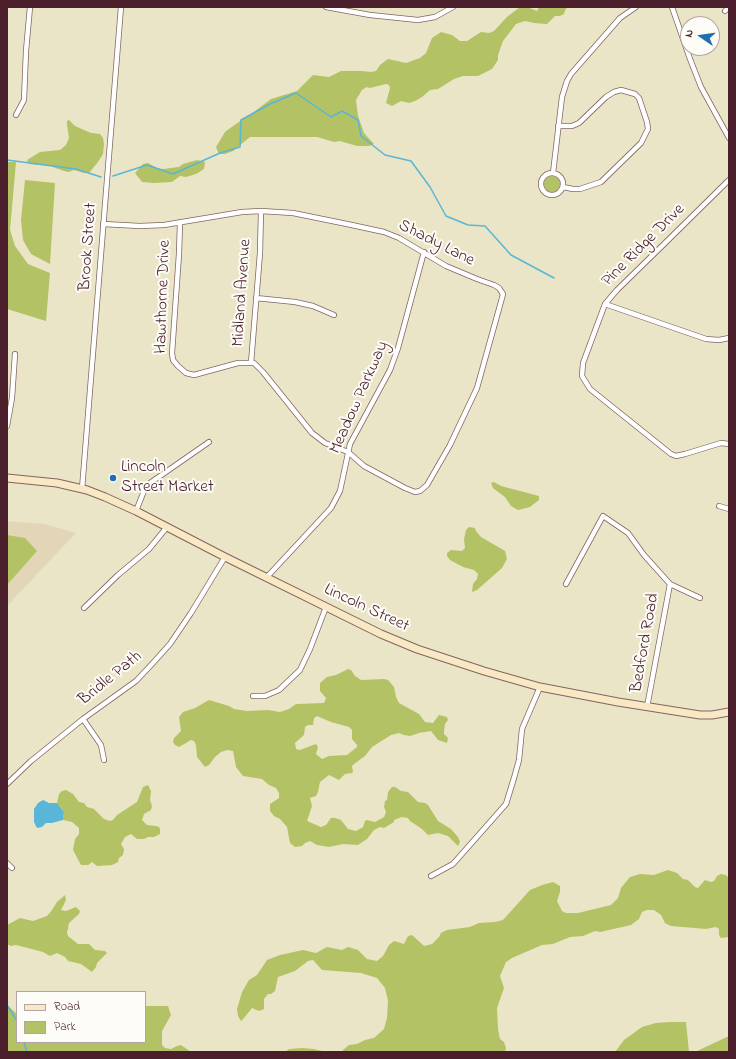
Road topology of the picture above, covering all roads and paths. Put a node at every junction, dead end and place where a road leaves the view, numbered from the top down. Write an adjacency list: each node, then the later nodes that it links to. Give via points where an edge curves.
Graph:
1 (30, 7): 9 (street, via 24,100)
2 (121, 7): 17 (street, Brook Street)
3 (326, 7): 4 (street, via 418,20 435,17)
4 (453, 7)
5 (636, 7): 10 (street, via 620,18 571,74 564,88)
6 (672, 7): 11 (street, via 701,87)
7 (729, 7): 8 (street)
8 (725, 11)
9 (16, 115)
10 (558, 126): 12 (street); 14 (street, via 579,123 606,97 622,90 639,98 648,129 641,143 601,182 580,189)
11 (729, 138)
12 (553, 173): 14 (street, via 561,176); 14 (street, via 543,178 542,189 545,193 555,195)
13 (729, 180): 20 (street, Pine Ridge Drive)
14 (563, 187)
15 (261, 211): 16 (street, Shady Lane); 18 (street, Shady Lane, via 293,214 384,232); 19 (street, Midland Avenue)
16 (180, 222): 17 (street, Shady Lane, via 140,226); 24 (street, Hawthorne Drive, via 173,360 186,373 194,375 238,363)
17 (104, 224): 30 (street, Brook Street)
18 (424, 252): 28 (street, Meadow Parkway, via 390,370); 28 (street, Shady Lane, via 446,266 494,285 501,291 498,317 478,388 427,485 420,491 405,488 364,466)
19 (256, 298): 21 (street, via 295,302); 24 (street, Midland Avenue)
20 (605, 304): 22 (street, via 706,339); 27 (street, Pine Ridge Drive, via 583,364 582,376 590,389 676,456 721,443)
21 (334, 314)
22 (729, 338)
23 (15, 354): 25 (street)
24 (251, 363): 28 (street, Midland Avenue, via 263,372 312,433 325,443)
25 (7, 426)
26 (209, 442): 33 (street, via 150,483)
27 (729, 444)
28 (348, 452): 36 (street, Meadow Parkway, via 340,491 331,508)
29 (7, 478): 30 (main road, Lincoln Street, via 57,482)
30 (82, 489): 33 (main road, Lincoln Street)
31 (719, 506): 32 (street)
32 (729, 509)
33 (136, 511): 34 (main road, Lincoln Street)
34 (167, 527): 35 (main road, Lincoln Street); 41 (street, via 148,549)
35 (225, 557): 36 (main road, Lincoln Street); 46 (street, Bridle Path, via 170,644 136,681)
36 (266, 578): 40 (main road, Lincoln Street)
37 (566, 584): 38 (street, via 604,516 628,533)
38 (670, 584): 39 (street); 44 (street, Bedford Road)
39 (700, 598)
40 (326, 607): 42 (main road, Lincoln Street, via 417,649); 43 (street, via 300,670 279,690 265,696)
41 (84, 608)
42 (540, 687): 44 (main road, Lincoln Street); 51 (street, via 522,729 519,760 506,804 453,864)
43 (253, 696)
44 (647, 707): 45 (main road, Lincoln Street, via 700,715)
45 (729, 712)
46 (83, 719): 47 (street, via 101,746); 48 (street, Bridle Path)
47 (104, 760)
48 (7, 784)
49 (7, 863): 50 (street)
50 (12, 868)
51 (431, 876)

